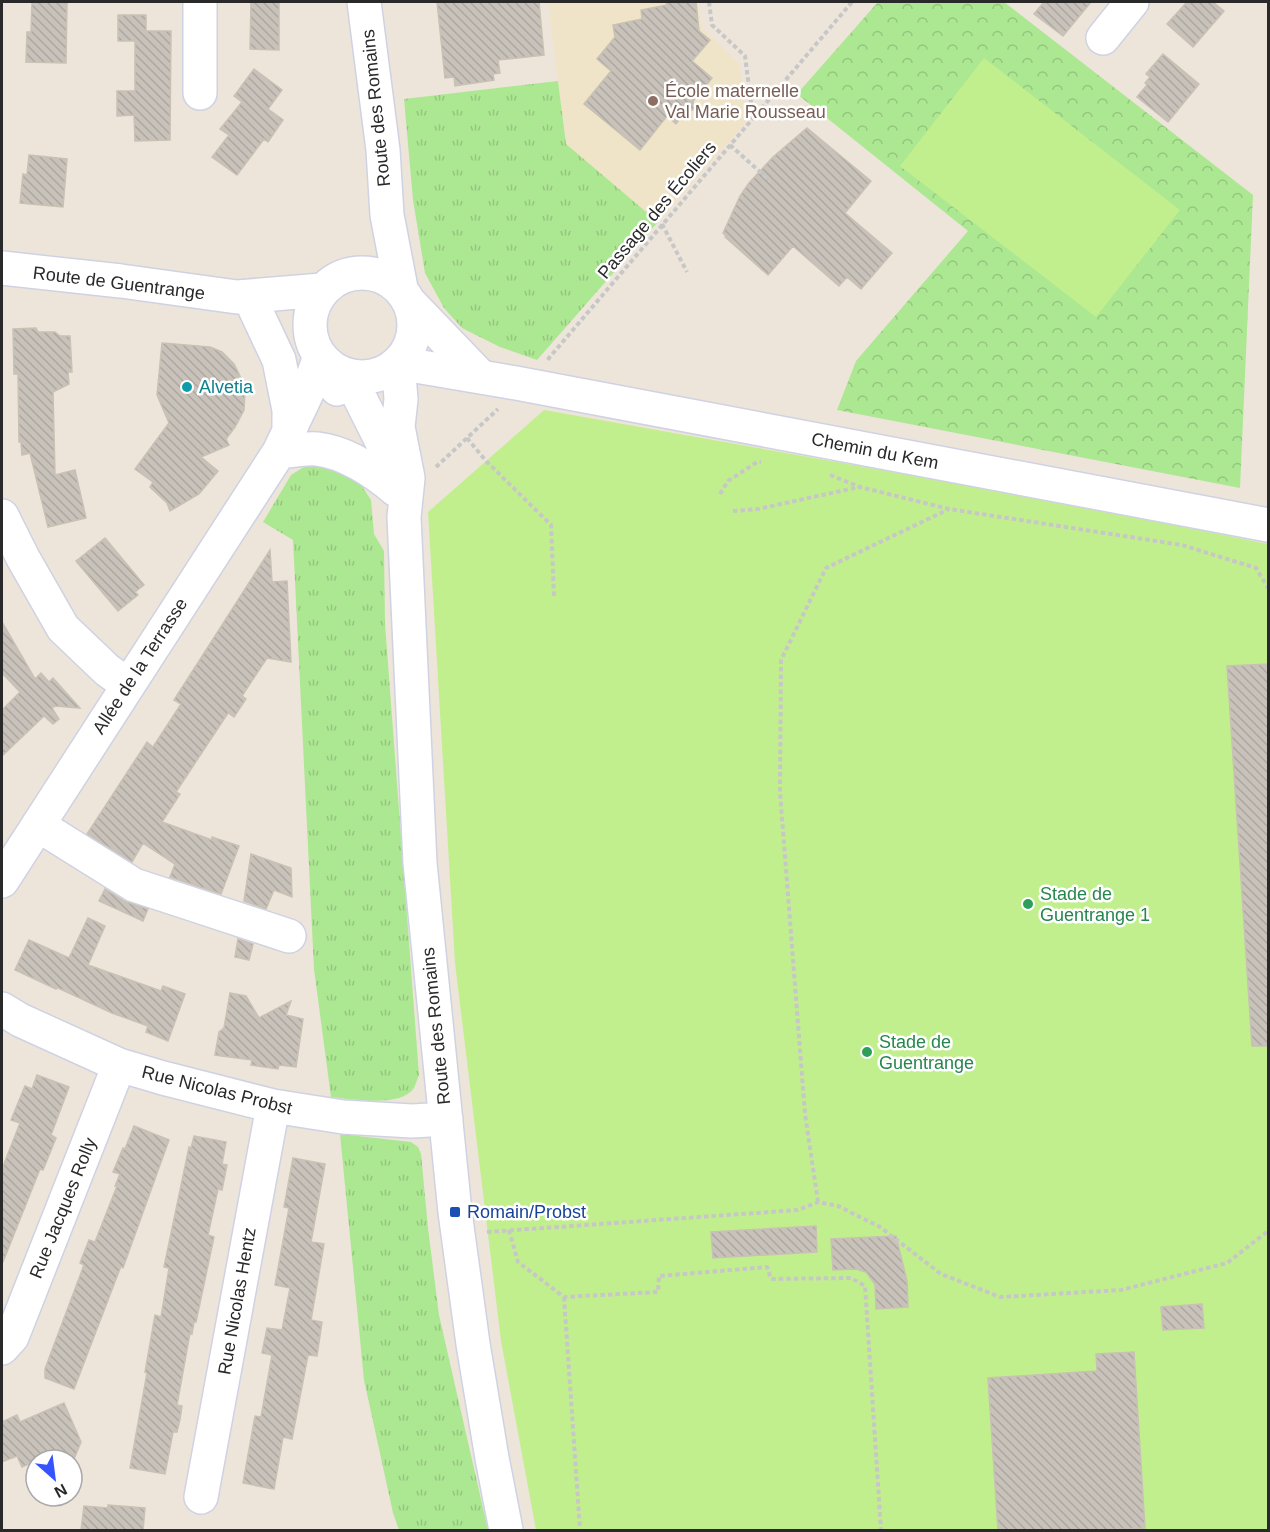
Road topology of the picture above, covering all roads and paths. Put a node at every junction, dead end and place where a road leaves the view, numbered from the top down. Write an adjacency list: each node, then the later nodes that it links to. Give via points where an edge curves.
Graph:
1 (200, 2): 7 (street)
2 (364, 2): 11 (street, Route des Romains, via 383,150)
3 (710, 2): 8 (path, via 712,25 745,56)
4 (852, 2): 8 (path, Passage des Écoliers)
5 (1132, 2): 6 (street)
6 (1103, 38)
7 (200, 93)
8 (753, 118): 9 (path, Passage des Écoliers)
9 (730, 145): 10 (path); 12 (path, Passage des Écoliers)
10 (770, 181)
11 (387, 215): 15 (street); 17 (street, Route des Romains)
12 (662, 224): 14 (path); 23 (path, Passage des Écoliers, via 549,358)
13 (2, 268): 18 (street, Route de Guentrange, via 121,281)
14 (687, 272)
15 (351, 273): 16 (street); 17 (street, via 369,272 386,278)
16 (322, 290): 18 (street, Route de Guentrange); 19 (street, via 310,316 309,330)
17 (405, 296): 20 (street, Route des Romains, via 415,328 407,352); 22 (street)
18 (246, 303): 19 (street, Route de Guentrange); 26 (street, via 279,360 289,410)
19 (316, 350): 21 (street, via 328,365); 26 (street, Allée de la Terrasse, via 308,393)
20 (398, 363): 21 (street, via 373,376); 22 (street, Chemin du Kem); 31 (street, Route des Romains)
21 (349, 376): 26 (street, Allée de la Terrasse); 31 (street, Route des Romains)
22 (481, 377): 23 (street, Chemin du Kem)
23 (542, 388): 35 (street, Chemin du Kem)
24 (504, 404): 25 (path)
25 (467, 438): 31 (path); 38 (path, via 551,525)
26 (284, 441): 31 (street, via 357,462); 39 (street, Allée de la Terrasse)
27 (768, 462): 30 (path, via 758,462 728,481)
28 (829, 475): 29 (path)
29 (860, 487): 32 (path); 33 (path)
30 (720, 494)
31 (403, 495): 46 (street, Route des Romains, via 420,863)
32 (949, 509): 37 (path, via 1182,545 1256,568); 47 (path, via 826,568 782,660 780,792 805,1114)
33 (733, 511)
34 (2, 516): 36 (street)
35 (1269, 525)
36 (12, 564): 39 (street, via 63,628)
37 (1269, 588)
38 (554, 596)
39 (128, 685): 40 (street, Allée de la Terrasse)
40 (38, 825): 41 (street, Allée de la Terrasse); 42 (street, via 134,885)
41 (2, 881)
42 (288, 936)
43 (2, 1009): 44 (street, Rue Nicolas Probst)
44 (120, 1065): 45 (street, Rue Nicolas Probst); 52 (street, Rue Jacques Rolly, via 12,1337)
45 (273, 1106): 46 (street, Rue Nicolas Probst, via 343,1117); 53 (street, Rue Nicolas Hentz)
46 (446, 1119): 54 (street, Route des Romains, via 473,1344)
47 (818, 1202): 48 (path, via 798,1210); 49 (path, via 838,1206 880,1227 941,1274 1000,1297 1121,1290 1227,1263)
48 (509, 1230): 50 (path); 51 (path, via 518,1262)
49 (1269, 1231)
50 (482, 1232)
51 (564, 1297): 55 (path); 56 (path, via 658,1292 659,1276 767,1267 771,1279 851,1278 865,1286)
52 (2, 1348)
53 (201, 1497)
54 (506, 1530)
55 (580, 1530)
56 (882, 1530)

